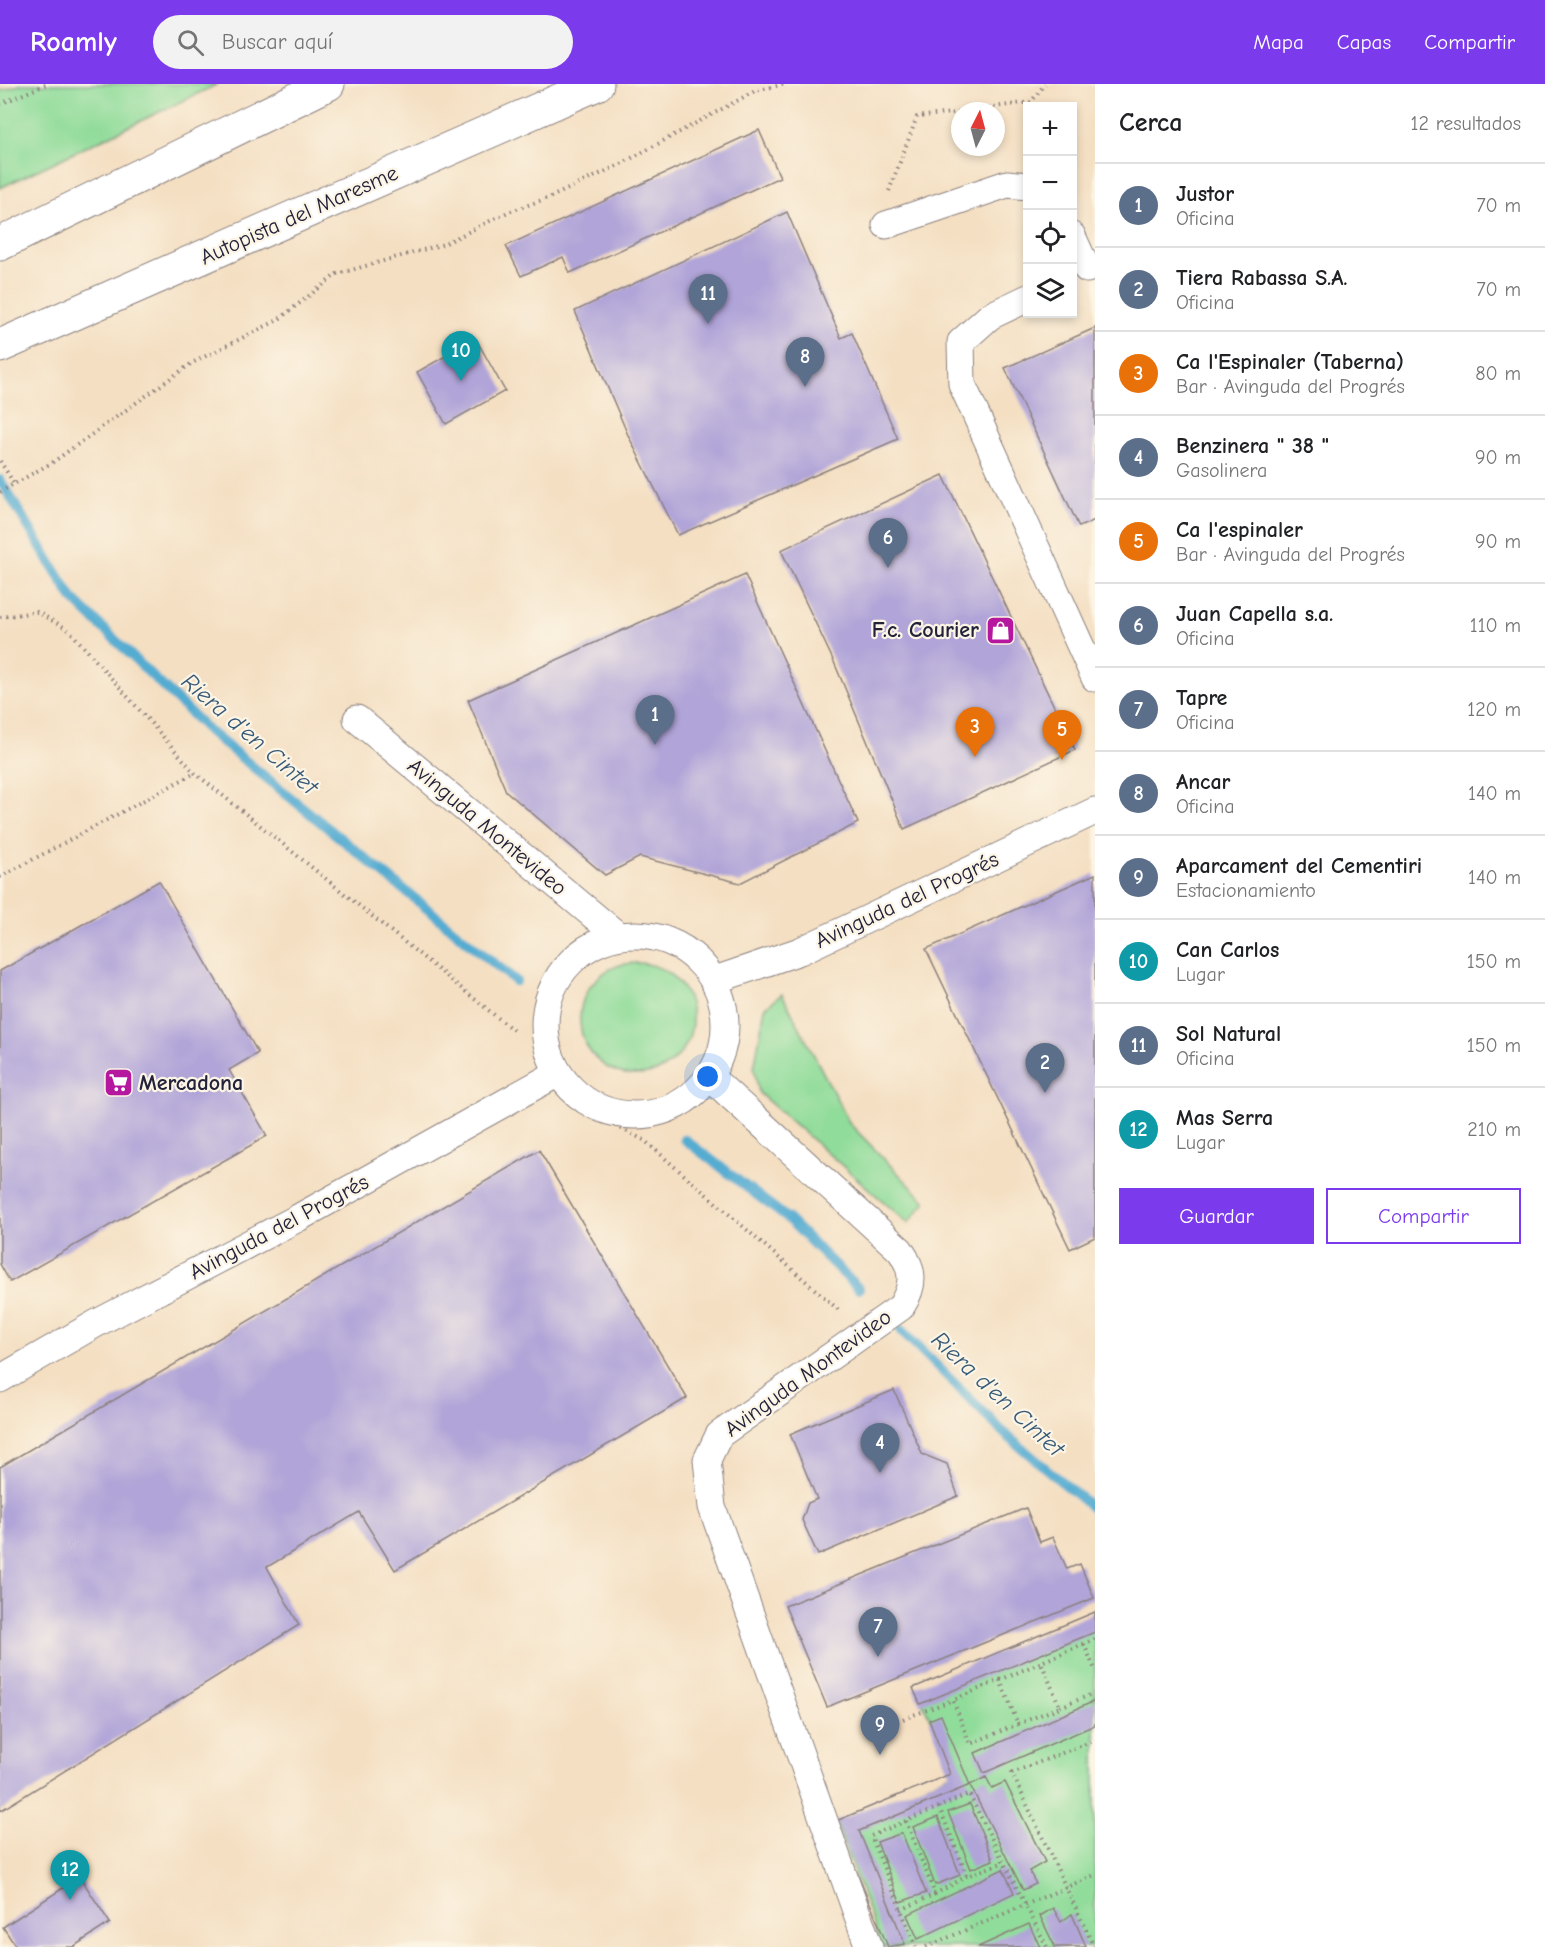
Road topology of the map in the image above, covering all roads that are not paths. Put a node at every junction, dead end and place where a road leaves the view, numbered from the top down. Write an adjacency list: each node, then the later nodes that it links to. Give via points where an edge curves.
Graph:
1 (328, 84): 5 (highway)
2 (597, 84): 9 (highway, Autopista del Maresme)
3 (1023, 185): 4 (street, via 1007,183)
4 (886, 225)
5 (0, 244)
6 (1077, 249): 7 (street)
7 (1085, 270)
8 (1023, 300): 10 (street, via 990,316 961,342 962,384)
9 (0, 346)
10 (1095, 678)
11 (357, 719): 13 (street, Avinguda Montevideo)
12 (1095, 811): 14 (street, Avinguda del Progrés, via 800,951)
13 (617, 935): 14 (street, via 651,935 682,946); 16 (street, via 576,955 552,987 544,1017)
14 (715, 980): 15 (street, via 725,1004 726,1036)
15 (710, 1077): 16 (street, via 676,1107 639,1116 607,1111); 18 (street, Avinguda Montevideo, via 900,1250 909,1263 911,1290 901,1307 719,1435 707,1460 712,1507)
16 (546, 1080): 17 (street, Avinguda del Progrés)
17 (0, 1379)
18 (869, 1947)

